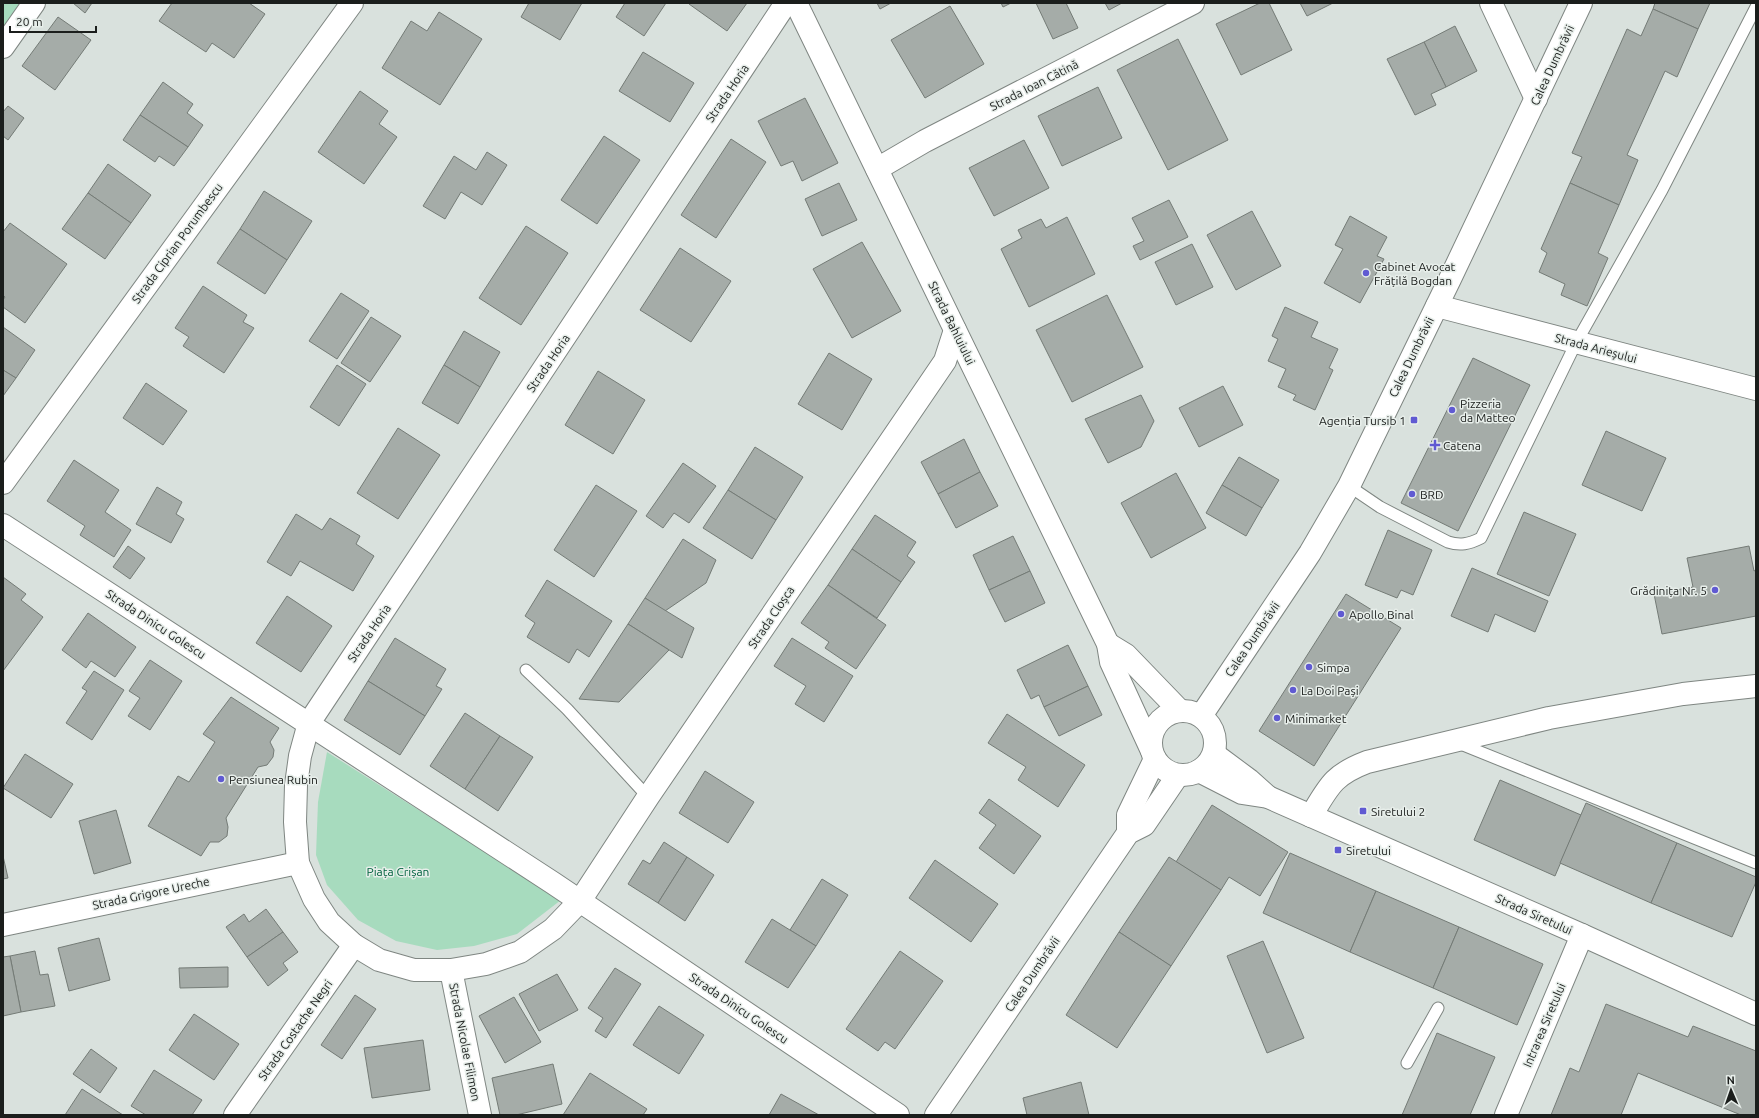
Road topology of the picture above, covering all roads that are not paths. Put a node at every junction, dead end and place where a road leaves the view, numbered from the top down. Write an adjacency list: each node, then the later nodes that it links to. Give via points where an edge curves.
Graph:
1 (34, 3): 9 (street)
2 (352, 3): 16 (street, Strada Ciprian Porumbescu)
3 (786, 3): 24 (street, Strada Horia)
4 (796, 3): 11 (street, Strada Bahluiului)
5 (1193, 3): 11 (street, Strada Ioan Cătină, via 925,141)
6 (1491, 3): 10 (street)
7 (1581, 3): 10 (street, Calea Dumbrăvii)
8 (1756, 8): 14 (lane, via 1662,190)
9 (3, 47)
10 (1536, 99): 12 (street, Calea Dumbrăvii)
11 (877, 169): 13 (street, Strada Bahluiului)
12 (1437, 306): 14 (street, Strada Arieșului); 17 (street, Calea Dumbrăvii)
13 (955, 330): 19 (street, Strada Bahluiului); 30 (street, Strada Cloșca, via 945,361)
14 (1576, 343): 15 (street, Strada Arieșului); 17 (lane, via 1481,538 1467,544 1456,545 1448,542 1380,506)
15 (1756, 389)
16 (3, 483)
17 (1349, 486): 23 (street, Calea Dumbrăvii, via 1310,552)
18 (3, 525): 24 (street, Strada Dinicu Golescu)
19 (1108, 644): 22 (street, via 1126,655); 26 (street, Strada Bahluiului, via 1110,662)
20 (526, 670): 30 (lane, via 567,709)
21 (1756, 686): 25 (street, via 1621,704)
22 (1180, 711): 23 (street); 26 (street, via 1169,714 1154,728 1151,739)
23 (1201, 716): 27 (street, via 1213,730)
24 (309, 723): 34 (street, via 300,756 296,785); 36 (street)
25 (1451, 741): 32 (street, via 1367,762 1342,773 1329,786); 35 (lane)
26 (1153, 754): 29 (street, via 1162,768); 33 (street, via 1128,815)
27 (1214, 754): 28 (street); 31 (street, Strada Siretului)
28 (1200, 771): 29 (street); 31 (street, Strada Siretului, via 1242,793)
29 (1178, 775): 33 (street, Calea Dumbrăvii, via 1144,825)
30 (648, 797): 36 (street, Strada Cloșca)
31 (1268, 797): 32 (street, Strada Siretului)
32 (1311, 816): 38 (street, Strada Siretului)
33 (1128, 833): 47 (street, Calea Dumbrăvii)
34 (298, 863): 37 (street, Strada Grigore Ureche); 39 (street, via 314,899 329,922)
35 (1756, 863)
36 (580, 901): 40 (street, via 553,929 520,952 486,964); 46 (street, Strada Dinicu Golescu)
37 (3, 925)
38 (1582, 935): 42 (street, Strada Siretului); 48 (street, Intrarea Siretului)
39 (354, 945): 40 (street, via 380,960 414,970); 44 (street, Strada Costache Negri)
40 (451, 970): 45 (street, Strada Nicolae Filimon)
41 (1438, 1008): 43 (lane)
42 (1756, 1014)
43 (1407, 1063)
44 (235, 1115)
45 (480, 1115)
46 (898, 1115)
47 (936, 1115)
48 (1506, 1115)

